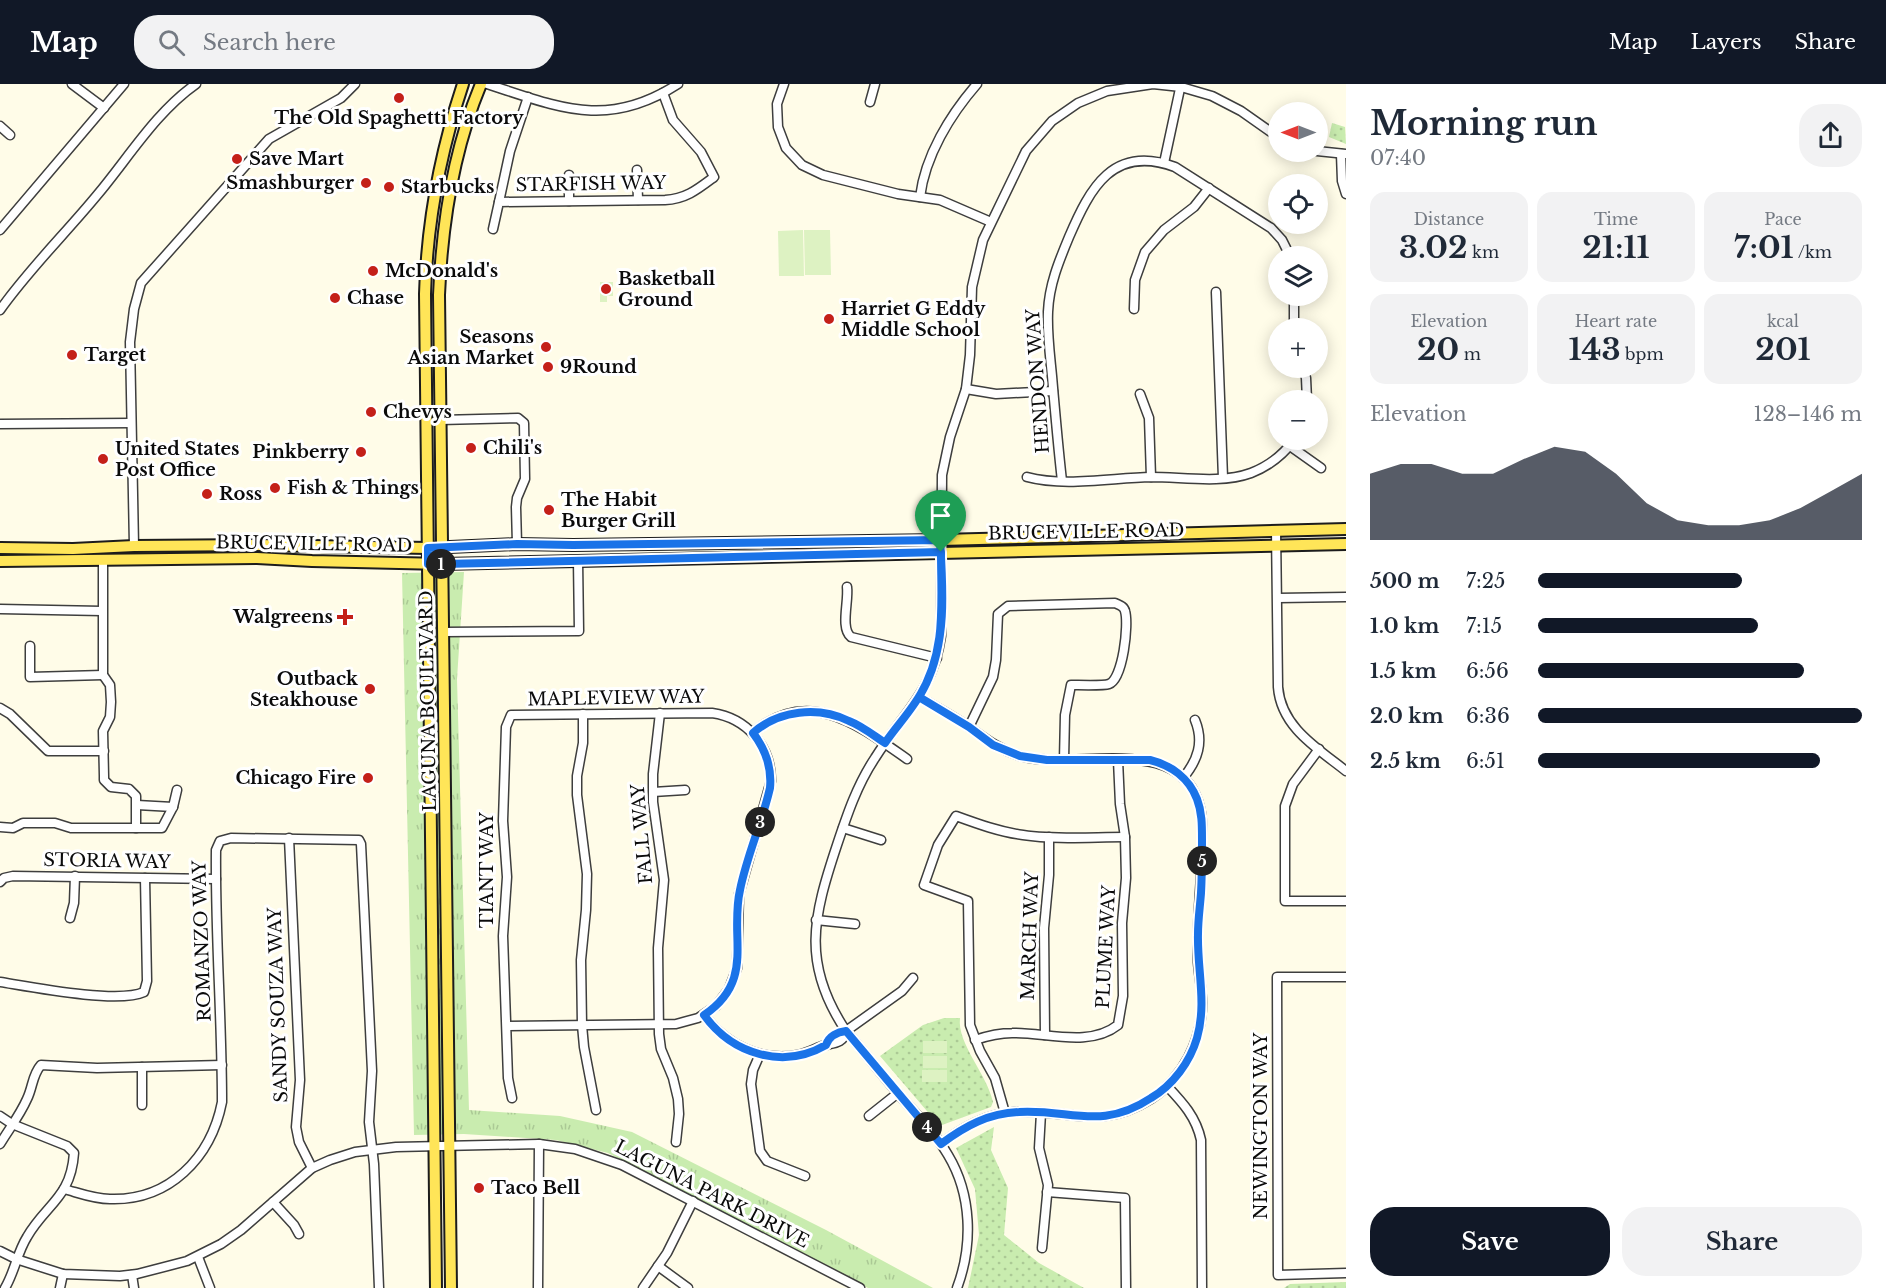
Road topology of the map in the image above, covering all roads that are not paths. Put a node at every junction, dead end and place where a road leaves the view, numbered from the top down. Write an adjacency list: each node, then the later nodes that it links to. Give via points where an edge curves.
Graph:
1 (72, 84): 17 (street)
2 (124, 84): 17 (street)
3 (196, 84): 39 (street, via 157,120)
4 (355, 84): 45 (street, via 341,98 269,139 143,279 130,335)
5 (463, 84): 33 (main road, LAGUNA BOULEVARD, via 446,140)
6 (481, 84): 40 (main road, LAGUNA BOULEVARD, via 459,150 443,230)
7 (487, 84): 15 (street)
8 (678, 84): 14 (street)
9 (784, 84): 28 (street, via 776,120 783,142 796,160 823,175)
10 (875, 84): 16 (street)
11 (977, 84): 28 (street, via 944,130)
12 (1181, 85): 13 (street); 19 (street, via 1228,103); 23 (street)
13 (1106, 88): 32 (street, via 1065,112 1035,139)
14 (663, 93): 15 (street, via 634,105 595,111 562,108); 29 (street, STARFISH WAY, via 669,113 701,152 714,177 680,198)
15 (528, 97): 31 (street)
16 (870, 102)
17 (104, 108): 34 (street)
18 (0, 126): 20 (street)
19 (1268, 130)
20 (10, 135)
21 (1328, 152): 22 (street)
22 (1343, 154): 27 (street, via 1342,181)
23 (1164, 163): 26 (street); 42 (street, HENDON WAY, via 1140,160 1118,167 1099,181 1082,207 1055,271 1050,294 1047,325)
24 (637, 170): 29 (street)
25 (569, 175): 30 (street)
26 (1209, 188): 36 (street, via 1271,228); 38 (street, via 1145,252 1135,280)
27 (1346, 194)
28 (920, 197): 32 (street, via 947,202)
29 (638, 200): 30 (street, STARFISH WAY)
30 (569, 201): 31 (street, STARFISH WAY)
31 (498, 202): 35 (street, STARFISH WAY)
32 (991, 222): 41 (street, via 978,255 972,287)
33 (429, 227): 40 (main road, via 436,237 433,313); 62 (main road, LAGUNA BOULEVARD, via 424,294)
34 (0, 229)
35 (493, 229)
36 (1285, 246)
37 (1216, 292): 52 (street)
38 (1134, 309)
39 (0, 310)
40 (440, 322): 44 (main road, LAGUNA BOULEVARD)
41 (966, 389): 42 (street, via 996,394); 56 (street, via 943,468)
42 (1053, 391): 53 (street, HENDON WAY)
43 (1140, 394): 51 (street, via 1149,418)
44 (440, 420): 57 (street, via 518,418 524,423 525,479 516,507); 63 (main road, LAGUNA BOULEVARD)
45 (131, 423): 46 (street); 60 (street)
46 (0, 424)
47 (1286, 450): 52 (street, via 1264,467)
48 (1300, 450): 49 (street)
49 (1322, 468)
50 (1027, 477): 53 (street)
51 (1151, 477): 52 (street); 53 (street)
52 (1223, 478)
53 (1062, 481)
54 (1346, 529): 55 (main road, BRUCEVILLE ROAD)
55 (1276, 530): 56 (main road, BRUCEVILLE ROAD); 58 (street)
56 (940, 540): 57 (main road, BRUCEVILLE ROAD); 64 (street)
57 (517, 544): 63 (main road, BRUCEVILLE ROAD)
58 (1276, 544): 59 (main road, BRUCEVILLE ROAD); 64 (main road, BRUCEVILLE ROAD); 73 (street)
59 (1346, 544)
60 (134, 546): 61 (main road, BRUCEVILLE ROAD); 62 (main road, BRUCEVILLE ROAD); 68 (main road, via 124,554 67,556)
61 (0, 548)
62 (428, 548): 63 (main road, BRUCEVILLE ROAD); 69 (main road, LAGUNA BOULEVARD)
63 (443, 548): 70 (main road, LAGUNA BOULEVARD)
64 (941, 552): 66 (main road, BRUCEVILLE ROAD); 78 (street)
65 (103, 560): 68 (main road, BRUCEVILLE ROAD); 69 (main road, BRUCEVILLE ROAD, via 257,558); 75 (street)
66 (578, 560): 70 (main road, BRUCEVILLE ROAD); 76 (street, via 579,631)
67 (0, 561): 68 (main road, BRUCEVILLE ROAD)
68 (53, 561)
69 (428, 564): 70 (main road, BRUCEVILLE ROAD); 143 (main road, LAGUNA BOULEVARD)
70 (443, 564): 76 (main road, LAGUNA BOULEVARD)
71 (847, 587): 78 (street, via 847,634)
72 (1346, 597): 73 (street)
73 (1278, 598): 89 (street, via 1280,702 1290,723)
74 (0, 609): 75 (street)
75 (102, 611): 79 (street)
76 (444, 632): 144 (main road, LAGUNA BOULEVARD)
77 (30, 646): 79 (street, via 30,677)
78 (937, 658): 80 (street)
79 (103, 675): 90 (street, via 111,689)
80 (919, 697): 86 (street); 88 (street)
81 (0, 708): 90 (street, via 48,751)
82 (660, 713): 83 (street, MAPLEVIEW WAY); 87 (street, MAPLEVIEW WAY, via 720,714 735,719); 98 (street, FALL WAY)
83 (583, 714): 84 (street, MAPLEVIEW WAY); 120 (street, via 577,795 587,883 581,960)
84 (511, 715): 122 (street, TIANT WAY, via 506,727 503,821)
85 (1195, 720): 95 (street, via 1200,744 1196,759)
86 (969, 727): 92 (street, via 1013,754); 92 (street, via 993,677 998,614 1003,608 1122,605 1125,637 1115,680 1109,684 1071,685 1065,715)
87 (753, 733): 88 (street, via 781,717 820,712 851,721); 119 (street, MAPLEVIEW WAY, via 768,758 770,788 739,894 735,976 721,1001)
88 (885, 743): 91 (street); 103 (street, via 856,792)
89 (1319, 749): 94 (street); 112 (street, via 1293,784 1285,806 1285,901)
90 (104, 751): 99 (street, via 104,780 111,787 132,791)
91 (907, 759)
92 (1064, 760): 93 (street)
93 (1118, 760): 95 (street, via 1157,762); 105 (street, PLUME WAY)
94 (1346, 771)
95 (1183, 778): 129 (street, via 1194,792 1201,814 1198,951 1202,1008 1194,1047)
96 (177, 790): 100 (street)
97 (685, 790): 98 (street)
98 (653, 792): 121 (street, FALL WAY, via 664,880 658,948)
99 (137, 806): 100 (street); 102 (street)
100 (173, 807): 102 (street, via 162,828)
101 (0, 827): 102 (street, via 55,823 71,828)
102 (136, 828)
103 (843, 828): 107 (street); 114 (street)
104 (1049, 837): 105 (street); 124 (street, MARCH WAY); 125 (street, via 1002,831 956,816 928,869 924,885 968,901 968,1009)
105 (1125, 837): 124 (street, PLUME WAY, via 1123,987 1118,1025 1087,1036)
106 (289, 838): 110 (street, ROMANZO WAY, via 220,841 216,850); 145 (street, ROMANZO WAY, via 354,839 361,844); 146 (street, SANDY SOUZA WAY, via 300,1067 296,1126)
107 (881, 840)
108 (75, 876): 109 (street, STORIA WAY); 111 (street, STORIA WAY, via 8,876); 113 (street)
109 (145, 878): 110 (street, STORIA WAY); 118 (street, via 144,992 100,995)
110 (216, 879): 127 (street, ROMANZO WAY)
111 (0, 882)
112 (1346, 901)
113 (70, 918)
114 (816, 920): 115 (street); 123 (street, via 819,973)
115 (855, 924)
116 (1346, 977): 159 (street, NEWINGTON WAY, via 1277,977 1278,1275)
117 (914, 978): 123 (street, via 903,991)
118 (0, 982)
119 (704, 1015): 121 (street, MAPLEVIEW WAY, via 684,1023); 126 (street, via 726,1038)
120 (582, 1025): 121 (street, MAPLEVIEW WAY); 122 (street, MAPLEVIEW WAY); 133 (street)
121 (658, 1025): 139 (street, FALL WAY, via 661,1049 678,1099)
122 (507, 1026): 131 (street, TIANT WAY)
123 (846, 1031): 126 (street, via 845,1037 837,1042 799,1055); 130 (street)
124 (1044, 1035): 125 (street, PLUME WAY, via 1004,1033)
125 (975, 1040): 134 (street, via 995,1078)
126 (760, 1054): 147 (street, via 751,1084 760,1150 767,1161)
127 (222, 1065): 128 (street); 148 (street, ROMANZO WAY, via 218,1121 204,1152 181,1175 151,1192 125,1198 95,1198)
128 (142, 1067): 132 (street); 138 (street, via 41,1065)
129 (1167, 1086): 135 (street, via 1137,1106 1107,1116); 174 (street, via 1190,1111 1201,1140)
130 (898, 1093): 137 (street); 142 (street)
131 (512, 1098)
132 (142, 1105)
133 (596, 1110)
134 (1005, 1113): 135 (street); 142 (street, via 970,1124)
135 (1041, 1113): 149 (street, via 1039,1148)
136 (0, 1116): 138 (street)
137 (869, 1116)
138 (12, 1124): 140 (street); 148 (street, via 67,1146 74,1153)
139 (676, 1143)
140 (0, 1144)
141 (538, 1144): 144 (street, LAGUNA PARK DRIVE); 150 (street, LAGUNA PARK DRIVE, via 607,1159); 168 (street)
142 (941, 1144): 172 (street, via 957,1174 968,1221 966,1254)
143 (436, 1147): 144 (street, LAGUNA PARK DRIVE); 145 (street, LAGUNA PARK DRIVE); 166 (main road, LAGUNA BOULEVARD)
144 (449, 1147): 167 (main road, LAGUNA BOULEVARD)
145 (372, 1149): 146 (street, LAGUNA PARK DRIVE); 165 (street)
146 (312, 1168): 151 (street, LAGUNA PARK DRIVE)
147 (805, 1176)
148 (64, 1189): 156 (street, via 32,1228)
149 (1047, 1192): 153 (street); 173 (street, via 1125,1198)
150 (693, 1201): 157 (street); 171 (street, LAGUNA PARK DRIVE)
151 (273, 1202): 152 (street); 155 (street, LAGUNA PARK DRIVE, via 241,1230)
152 (299, 1234)
153 (1041, 1248)
154 (0, 1251): 156 (street, LAGUNA PARK DRIVE)
155 (198, 1257): 160 (street, LAGUNA PARK DRIVE); 164 (street)
156 (16, 1259): 158 (street, LAGUNA PARK DRIVE); 161 (street)
157 (658, 1266): 169 (street); 170 (street)
158 (63, 1274): 160 (street, LAGUNA PARK DRIVE); 162 (street)
159 (1346, 1274)
160 (132, 1275): 163 (street)
161 (5, 1288)
162 (60, 1288)
163 (134, 1288)
164 (210, 1288)
165 (379, 1288)
166 (436, 1288)
167 (451, 1288)
168 (538, 1288)
169 (643, 1288)
170 (688, 1288)
171 (860, 1288)
172 (957, 1288)
173 (1126, 1288)
174 (1202, 1288)

